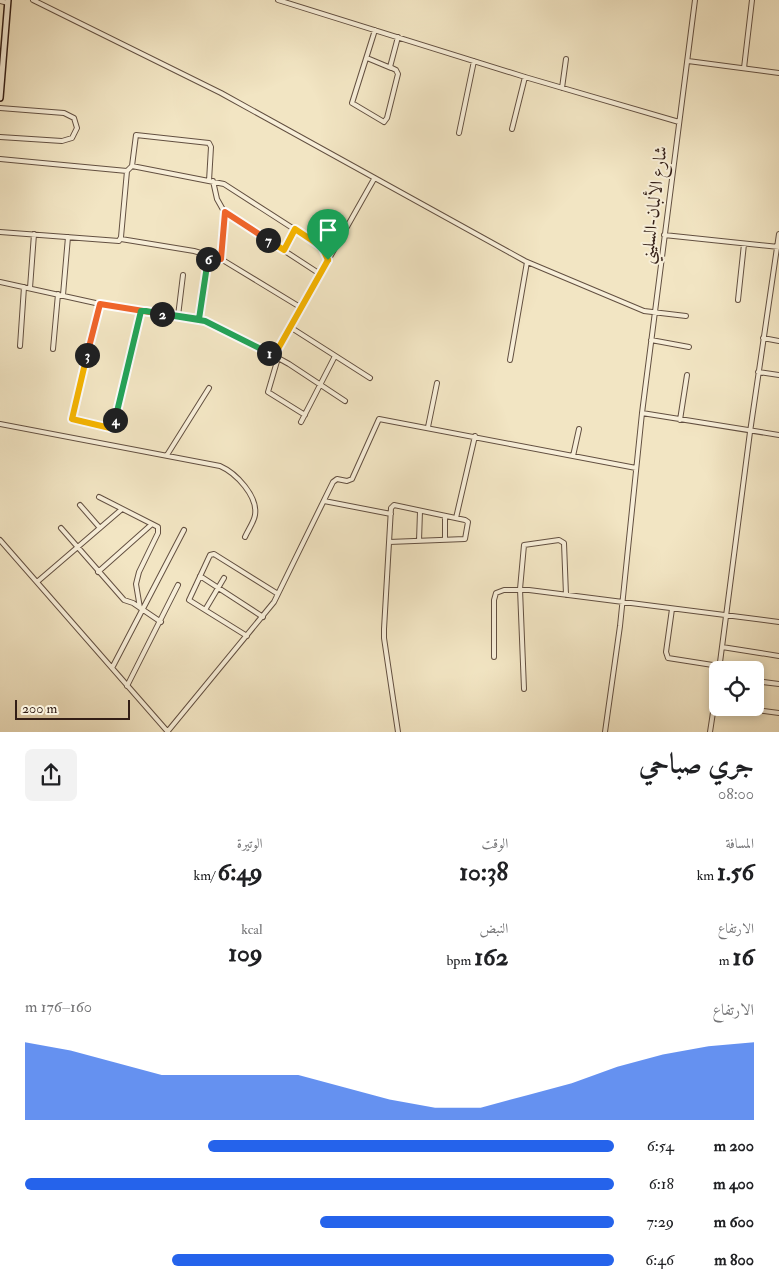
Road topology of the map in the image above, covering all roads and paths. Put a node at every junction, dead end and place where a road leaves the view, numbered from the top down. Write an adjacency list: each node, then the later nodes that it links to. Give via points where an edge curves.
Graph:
1 (32, 0): 29 (street, via 221,93)
2 (278, 0): 7 (street)
3 (696, 0): 14 (street, شارع الألبان-السليني)
4 (752, 0): 15 (street)
5 (0, 1): 6 (street)
6 (8, 1): 8 (main road)
7 (375, 30): 9 (street); 10 (street)
8 (3, 35): 12 (main road)
9 (398, 37): 13 (street); 21 (street, via 390,67 398,74)
10 (367, 58): 21 (street, via 352,104); 21 (street, via 397,71)
11 (566, 59): 18 (street)
12 (2, 61): 19 (main road)
13 (474, 61): 17 (street); 24 (street)
14 (688, 61): 15 (street); 22 (street, شارع الألبان-السليني)
15 (744, 68): 16 (street)
16 (779, 73)
17 (526, 77): 18 (street); 23 (street)
18 (562, 88): 22 (street)
19 (0, 98)
20 (0, 108): 25 (street, via 64,113 74,118 77,128 72,138 62,141)
21 (384, 122)
22 (679, 122): 36 (street, شارع الألبان-السليني)
23 (512, 129)
24 (459, 133)
25 (0, 137)
26 (0, 159): 28 (street)
27 (132, 166): 28 (street); 30 (street); 30 (street, via 136,135 208,143 211,145)
28 (127, 171): 38 (street)
29 (374, 179): 44 (street); 45 (street)
30 (211, 181): 31 (street); 32 (street, via 228,186)
31 (225, 212): 41 (street); 43 (street)
32 (295, 229): 41 (street); 44 (street, via 322,247)
33 (0, 232): 34 (street)
34 (34, 234): 37 (street); 50 (street)
35 (779, 234): 40 (street)
36 (664, 235): 39 (street); 56 (street, شارع الألبان-السليني)
37 (68, 237): 38 (street); 51 (street)
38 (120, 240): 42 (street)
39 (744, 244): 40 (street); 52 (street)
40 (778, 247): 61 (street)
41 (284, 250): 46 (street)
42 (208, 256): 43 (street); 59 (street)
43 (221, 259): 54 (street)
44 (328, 260): 46 (street)
45 (527, 262): 56 (street, via 644,312); 69 (street)
46 (320, 274): 54 (street)
47 (183, 275): 57 (street)
48 (0, 282): 49 (street)
49 (24, 287): 50 (street); 64 (street)
50 (30, 288): 51 (street)
51 (60, 295): 53 (street); 66 (street)
52 (738, 300)
53 (100, 304): 55 (street); 55 (street, via 72,416 73,420 110,428)
54 (300, 307): 60 (street)
55 (141, 311): 57 (street)
56 (655, 312): 58 (street); 62 (street, شارع الألبان-السليني)
57 (178, 316): 59 (street)
58 (686, 316)
59 (199, 319): 68 (street)
60 (290, 327): 67 (street); 68 (street)
61 (763, 338): 63 (street); 70 (street)
62 (651, 340): 65 (street); 78 (street, شارع الألبان-السليني)
63 (779, 341)
64 (20, 346)
65 (689, 348)
66 (53, 349)
67 (335, 356): 73 (street); 75 (street)
68 (276, 357): 75 (street); 79 (street, via 268,392)
69 (510, 360)
70 (758, 372): 72 (street); 85 (street)
71 (687, 375): 80 (street)
72 (779, 376)
73 (370, 378)
74 (437, 383): 83 (street)
75 (321, 387): 77 (street); 79 (street)
76 (209, 388): 88 (street)
77 (344, 401)
78 (642, 413): 80 (street); 90 (street, شارع الألبان-السليني)
79 (306, 415): 81 (street)
80 (680, 420): 85 (street)
81 (301, 422)
82 (0, 424): 88 (street)
83 (428, 427): 86 (street); 92 (street, via 379,419 352,479 335,480)
84 (579, 429): 89 (street)
85 (750, 432): 87 (street); 122 (street)
86 (475, 436): 89 (street); 98 (street)
87 (779, 436)
88 (167, 455): 103 (street, via 216,464 234,474 255,507 254,518)
89 (574, 456): 90 (street)
90 (636, 468): 118 (street, شارع الألبان-السليني)
91 (99, 497): 94 (street)
92 (324, 501): 96 (street); 116 (street)
93 (80, 505): 101 (street)
94 (122, 509): 99 (street); 101 (street)
95 (420, 511): 96 (street, via 394,505); 97 (street); 106 (street)
96 (390, 514): 107 (street)
97 (445, 516): 98 (street); 105 (street)
98 (456, 518): 105 (street, via 468,522 467,537)
99 (152, 524): 109 (street); 119 (street, via 159,531 136,584)
100 (61, 528): 108 (street)
101 (100, 528): 108 (street)
102 (184, 530): 119 (street)
103 (245, 537)
104 (0, 540): 112 (street)
105 (445, 540): 106 (street)
106 (419, 541): 107 (street)
107 (389, 542): 141 (street, via 384,638)
108 (78, 548): 109 (street); 112 (street)
109 (98, 572): 119 (street, via 124,600)
110 (200, 576): 114 (street); 116 (street, via 210,555 214,554); 121 (street, via 188,598)
111 (224, 578): 114 (street)
112 (37, 582): 132 (street)
113 (178, 585): 124 (street)
114 (219, 587): 121 (street); 123 (street)
115 (520, 590): 117 (street); 117 (street, via 524,545 559,540 565,547); 129 (street, via 499,591 495,596); 136 (street)
116 (278, 594): 123 (street)
117 (566, 595): 118 (street)
118 (623, 603): 120 (street); 142 (street, شارع الألبان-السليني)
119 (141, 609): 124 (street); 132 (street)
120 (672, 609): 122 (street); 131 (street, via 668,658)
121 (206, 610): 126 (street)
122 (726, 615): 125 (street); 127 (street)
123 (263, 617): 126 (street)
124 (161, 622): 135 (street)
125 (779, 622)
126 (247, 636): 140 (street)
127 (722, 648): 128 (street); 130 (street)
128 (779, 656)
129 (494, 657)
130 (720, 661)
131 (709, 666)
132 (112, 668): 135 (street)
133 (764, 682): 134 (street)
134 (779, 684)
135 (127, 686): 140 (street)
136 (524, 689)
137 (764, 711): 138 (street)
138 (779, 713)
139 (712, 716): 143 (street)
140 (168, 732)
141 (398, 732)
142 (604, 732)
143 (710, 732)

